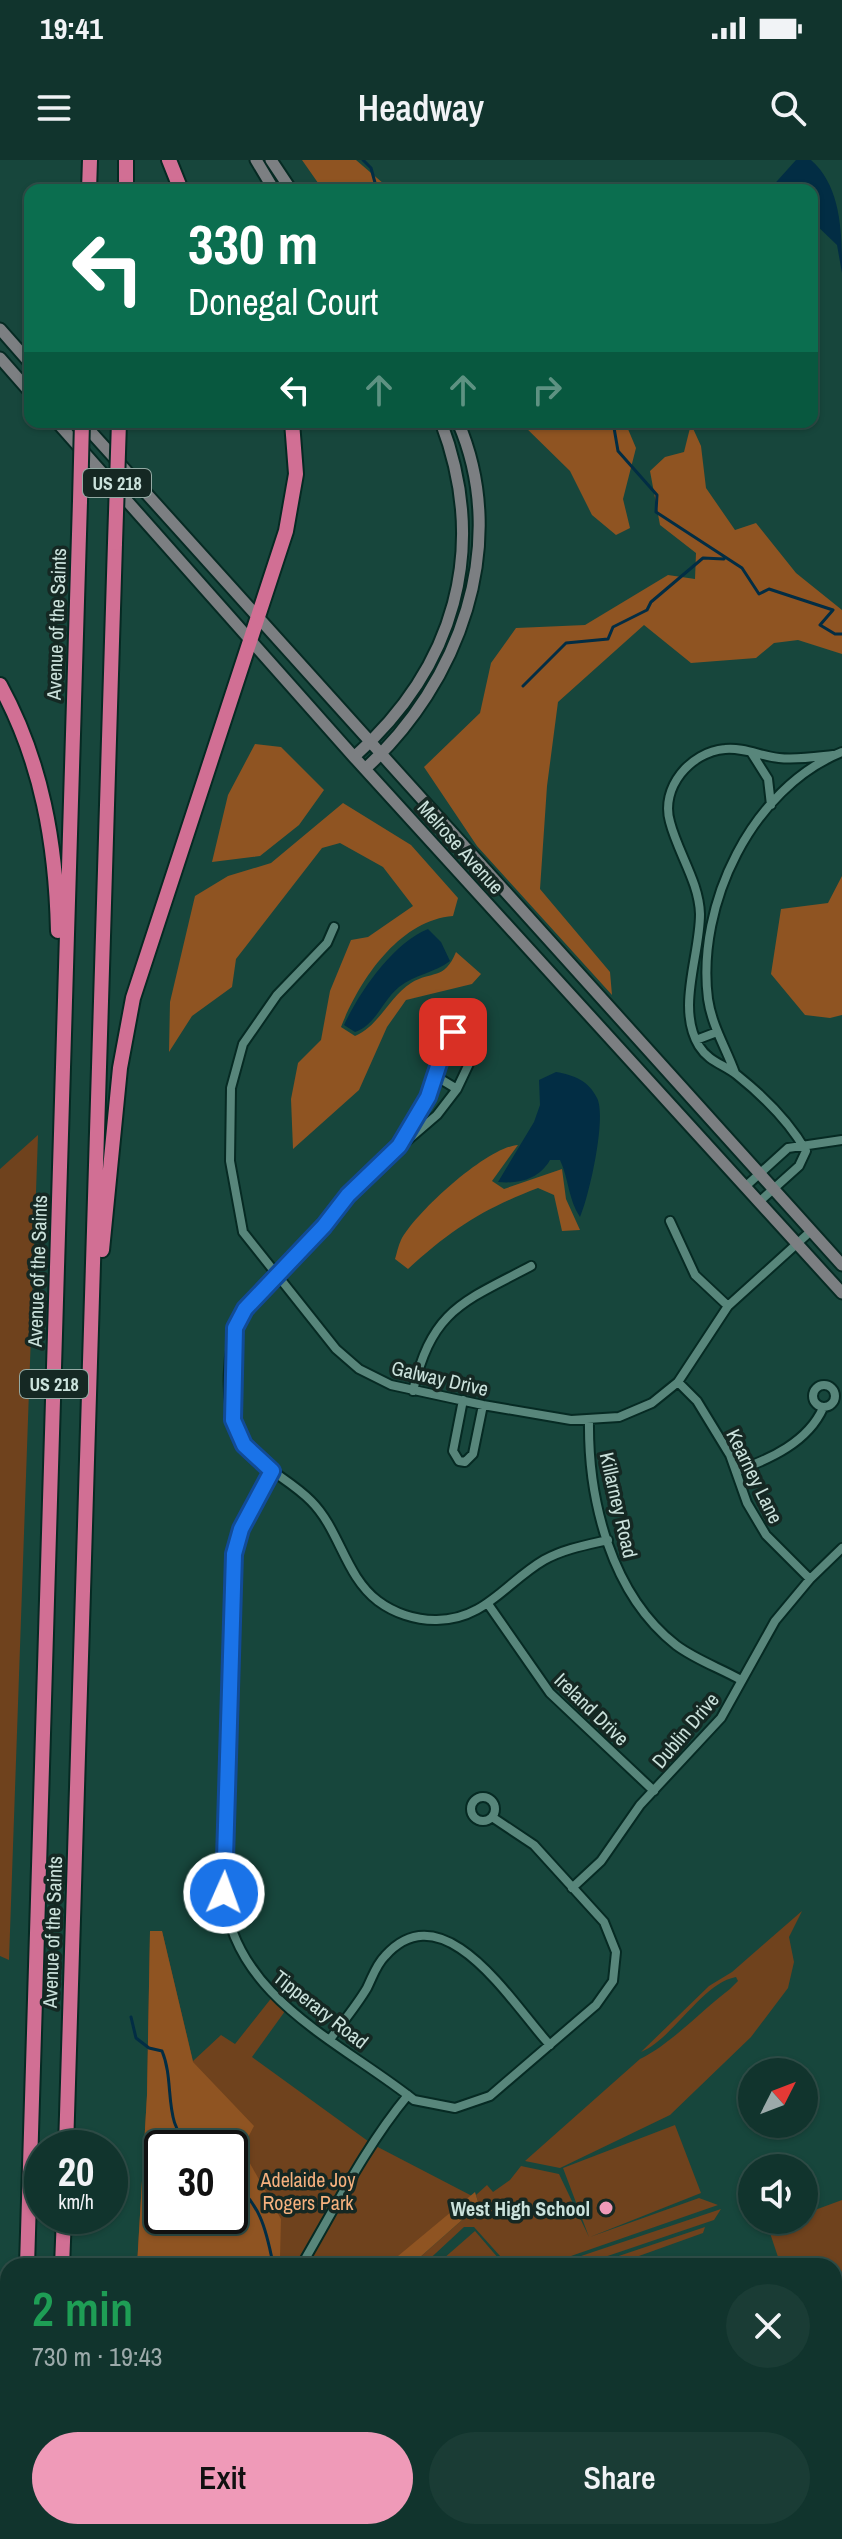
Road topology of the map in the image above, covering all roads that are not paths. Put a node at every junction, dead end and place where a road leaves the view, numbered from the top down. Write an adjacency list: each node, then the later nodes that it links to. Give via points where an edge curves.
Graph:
1 (90, 160): 6 (highway)
2 (126, 160): 7 (highway)
3 (169, 160): 8 (highway)
4 (256, 160): 9 (main road)
5 (271, 160): 10 (main road)
6 (89, 184)
7 (126, 184)
8 (179, 184)
9 (270, 184)
10 (287, 184)
11 (0, 329): 12 (main road)
12 (24, 356)
13 (0, 358): 14 (main road)
14 (24, 385)
15 (62, 428): 23 (main road, Melrose Avenue)
16 (82, 428): 49 (highway, Avenue of the Saints / US 218, bridge)
17 (87, 428): 22 (main road, Melrose Avenue)
18 (119, 428): 56 (highway, Avenue of the Saints / US 218, bridge)
19 (293, 428): 22 (highway, via 294,493)
20 (443, 428): 25 (main road, via 462,499 458,595 447,631 413,691)
21 (460, 428): 28 (main road, via 478,501 475,580 451,656)
22 (258, 620): 23 (highway); 25 (main road, Melrose Avenue)
23 (251, 641): 29 (main road, Melrose Avenue); 56 (highway, via 133,998 120,1068)
24 (0, 685): 49 (highway, via 37,773 55,864)
25 (369, 744): 28 (main road, Melrose Avenue); 29 (main road)
26 (751, 752): 27 (street, via 792,758); 31 (street, via 768,779); 33 (street, via 725,749 702,756 672,787 670,822 694,886)
27 (838, 753): 31 (street)
28 (380, 756): 30 (main road); 43 (main road, Melrose Avenue)
29 (354, 757): 30 (main road, Melrose Avenue)
30 (365, 769): 44 (main road, Melrose Avenue)
31 (771, 805): 34 (street, via 729,870)
32 (334, 927): 53 (street, Galway Drive, via 327,943 256,1023 243,1044 231,1088 230,1161 239,1221)
33 (699, 927): 34 (street); 36 (street, via 689,1007)
34 (712, 927): 35 (street, via 707,988)
35 (717, 1032): 36 (street); 37 (street)
36 (696, 1040): 37 (street, via 718,1067)
37 (735, 1073): 41 (street)
38 (437, 1077): 39 (street); 39 (street, via 449,1036 466,1030 477,1045); 42 (street)
39 (457, 1089): 42 (street, via 427,1126)
40 (842, 1140): 41 (street)
41 (802, 1144): 43 (street, via 788,1148); 45 (street, via 804,1159)
42 (399, 1146): 53 (street)
43 (760, 1173): 44 (street); 45 (main road, Melrose Avenue)
44 (746, 1186): 46 (main road, Melrose Avenue)
45 (774, 1188): 46 (street); 48 (main road, Melrose Avenue)
46 (760, 1201): 50 (main road, Melrose Avenue)
47 (670, 1221): 55 (street, via 695,1275)
48 (811, 1231): 50 (street, Galway Drive); 51 (main road, Melrose Avenue)
49 (58, 1239): 78 (highway, Avenue of the Saints / US 218)
50 (797, 1243): 54 (main road, Melrose Avenue); 55 (street, Galway Drive)
51 (842, 1265)
52 (531, 1266): 58 (street, via 484,1287 455,1308 425,1350)
53 (277, 1276): 58 (street, Galway Drive, via 348,1361 374,1378); 63 (street, via 245,1309 235,1328 231,1398 244,1445)
54 (842, 1293)
55 (728, 1306): 57 (street, Galway Drive)
56 (91, 1354): 76 (highway, Avenue of the Saints / US 218)
57 (678, 1382): 62 (street, Galway Drive, via 636,1411); 64 (street, Kearney Lane, via 697,1401)
58 (413, 1391): 59 (street, Galway Drive)
59 (463, 1400): 60 (street, Galway Drive); 60 (street, via 453,1451 459,1461 473,1454)
60 (483, 1405): 62 (street, Galway Drive)
61 (823, 1408): 64 (street, via 794,1443)
62 (589, 1421): 65 (street, Killarney Road, via 591,1464)
63 (272, 1471): 68 (street, via 312,1501 337,1535 359,1581 391,1610 418,1619 446,1620); 73 (street, Tipperary Road, via 241,1529 234,1554 225,1908 238,1951 261,1984)
64 (737, 1471): 67 (street, Kearney Lane, via 760,1527)
65 (608, 1540): 68 (street, via 543,1561); 69 (street, Killarney Road, via 623,1581 647,1618 679,1648)
66 (842, 1548): 67 (street, Dublin Drive)
67 (810, 1579): 69 (street, Dublin Drive, via 775,1621)
68 (488, 1604): 70 (street, Ireland Drive, via 550,1693)
69 (741, 1680): 70 (street, Dublin Drive, via 721,1718)
70 (654, 1791): 72 (street, Dublin Drive, via 601,1861)
71 (492, 1817): 72 (street, Tipperary Road, via 534,1845)
72 (572, 1888): 74 (street, Tipperary Road, via 612,1936 616,1966 607,1992)
73 (331, 2038): 74 (street, via 387,1953 424,1936 452,1941 471,1955); 75 (street, Tipperary Road)
74 (550, 2045): 75 (street, Tipperary Road, via 475,2104 442,2107)
75 (408, 2095): 80 (street, via 353,2171)
76 (67, 2130)
77 (63, 2234): 79 (highway)
78 (27, 2258)
79 (62, 2258)
80 (306, 2258)

